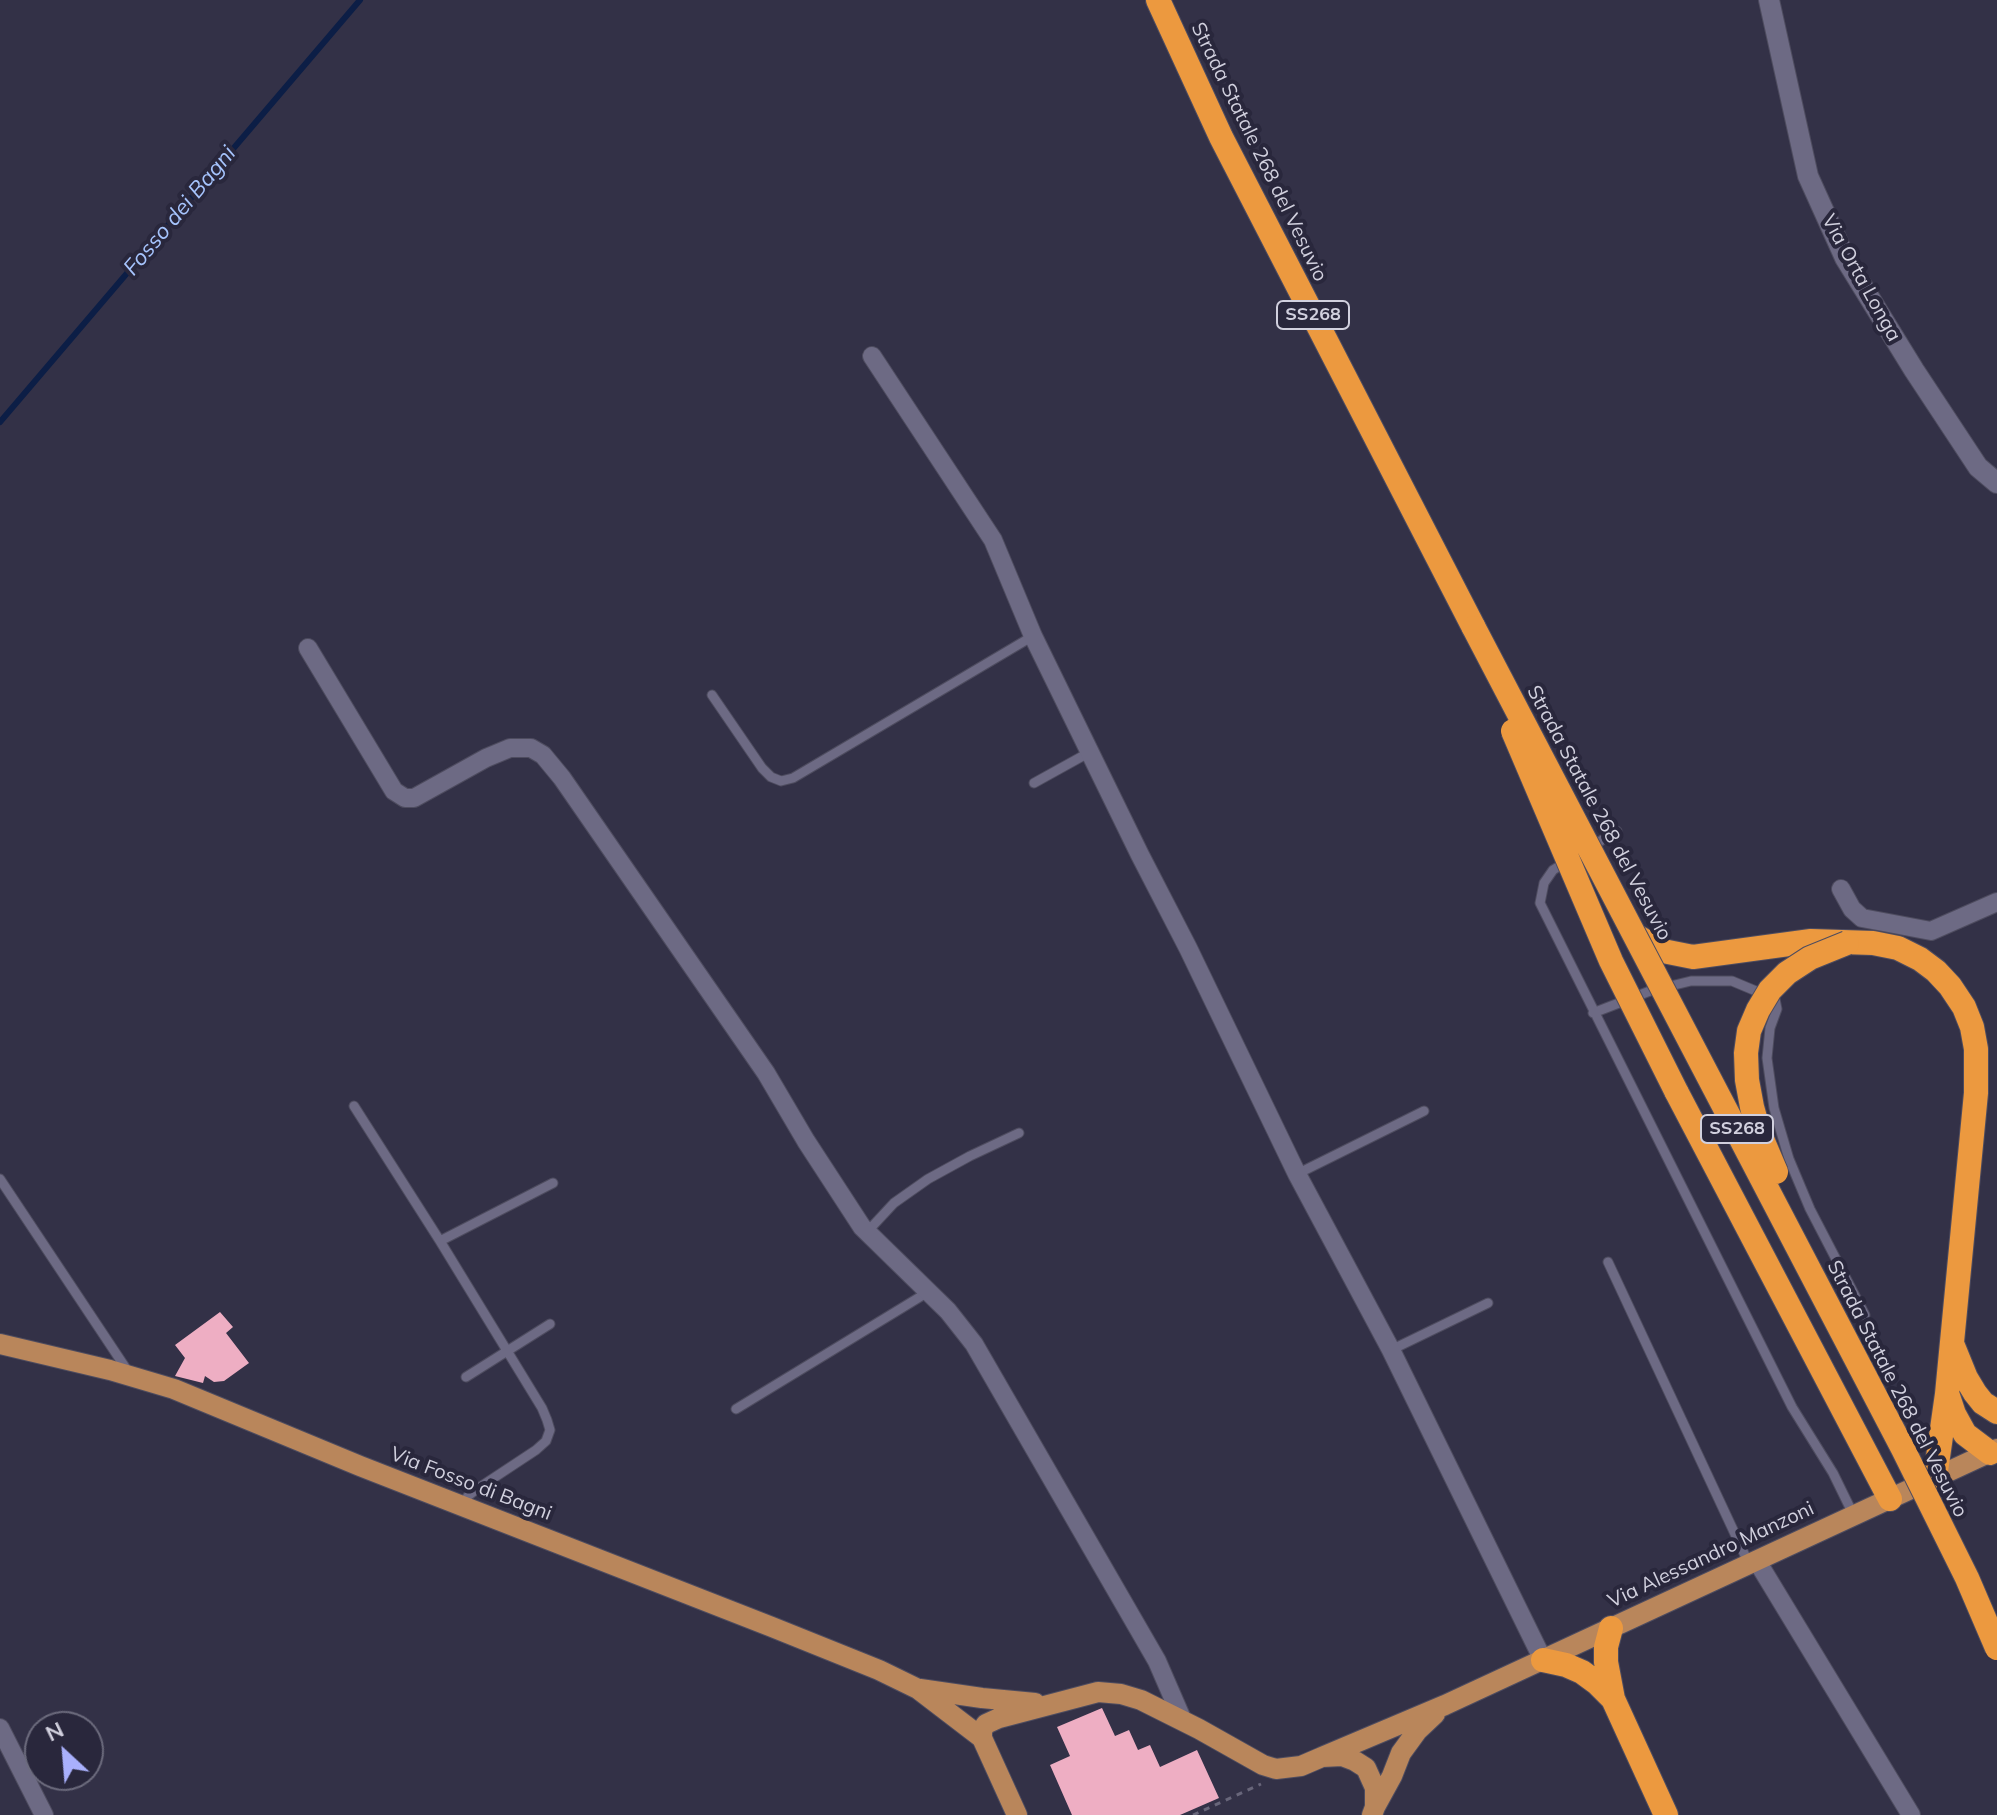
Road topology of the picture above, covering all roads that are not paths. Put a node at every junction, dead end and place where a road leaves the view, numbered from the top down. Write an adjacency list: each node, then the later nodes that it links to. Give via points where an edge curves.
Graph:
1 (1158, 0): 5 (highway, Strada Statale 268 del Vesuvio / SS268, via 1221,137)
2 (1769, 0): 4 (street, Via Orta Longa, via 1808,176 1845,258 1978,467)
3 (872, 356): 6 (street, via 993,540)
4 (1997, 483)
5 (1474, 628): 14 (highway, Strada Statale 268 del Vesuvio / SS268, bridge); 42 (highway, bridge, via 1605,948)
6 (1033, 636): 8 (lane, via 781,781 762,768); 9 (street)
7 (308, 648): 23 (street, via 394,791 405,798 510,748 531,748 543,755 766,1073)
8 (712, 695)
9 (1091, 752): 10 (lane); 20 (street)
10 (1034, 783)
11 (1617, 831): 16 (lane, via 1553,870 1540,903)
12 (1841, 889): 13 (street, via 1862,918 1931,931)
13 (1997, 902)
14 (1636, 936): 15 (highway, bridge, via 1663,951 1693,957 1811,941); 29 (highway, Strada Statale 268 del Vesuvio / SS268, bridge)
15 (1847, 943): 29 (highway, bridge, via 1810,958 1770,990 1749,1031 1746,1053 1759,1132 1814,1254); 32 (highway, via 1898,948 1920,959 1950,986 1972,1027 1977,1070)
16 (1593, 1013): 28 (lane, via 1691,981 1732,981 1775,999 1767,1058 1774,1108 1810,1209); 44 (lane, via 1792,1407)
17 (354, 1106): 24 (lane)
18 (1424, 1111): 20 (lane)
19 (1019, 1133): 23 (lane, via 928,1179 894,1203)
20 (1297, 1174): 33 (street)
21 (0, 1179): 35 (lane)
22 (553, 1183): 24 (lane)
23 (867, 1232): 26 (street)
24 (440, 1241): 34 (lane)
25 (1608, 1262): 45 (lane)
26 (928, 1292): 39 (lane); 53 (street, via 974,1344 1157,1661)
27 (1488, 1303): 33 (lane)
28 (1865, 1315)
29 (1837, 1322): 47 (highway, Strada Statale 268 del Vesuvio / SS268, bridge, via 1961,1565)
30 (550, 1324): 34 (lane)
31 (0, 1344): 35 (main road, Via Fosso di Bagni)
32 (1952, 1344): 37 (highway); 38 (highway, via 1966,1378)
33 (1391, 1350): 48 (street)
34 (507, 1351): 36 (lane); 43 (lane, via 550,1430 536,1450 477,1489)
35 (131, 1376): 43 (main road, Via Fosso di Bagni)
36 (466, 1377)
37 (1947, 1394): 40 (highway, via 1965,1434); 41 (highway)
38 (1990, 1408): 40 (highway)
39 (736, 1409)
40 (1995, 1458): 41 (main road, Via Alessandro Manzoni)
41 (1935, 1478): 42 (main road, Via Alessandro Manzoni)
42 (1890, 1499): 44 (main road, Via Alessandro Manzoni)
43 (461, 1506): 49 (main road, Via Fosso di Bagni)
44 (1854, 1516): 45 (main road, Via Alessandro Manzoni)
45 (1753, 1562): 46 (main road, Via Alessandro Manzoni); 61 (street)
46 (1611, 1628): 48 (main road, Via Alessandro Manzoni); 50 (highway, via 1606,1662)
47 (1997, 1648)
48 (1543, 1660): 50 (highway, via 1582,1672); 52 (main road, Via Alessandro Manzoni)
49 (918, 1689): 51 (main road, Via Fosso di Bagni); 55 (main road, Via Fosso di Bagni)
50 (1613, 1699): 60 (highway)
51 (1051, 1704): 53 (main road, Via Alessandro Manzoni, via 1098,1692 1121,1694); 55 (main road, Via Alessandro Manzoni, via 993,1719 982,1730)
52 (1445, 1705): 56 (main road, Via Alessandro Manzoni); 57 (main road, Via Alessandro Manzoni, via 1401,1753)
53 (1183, 1721): 56 (main road, Via Alessandro Manzoni, via 1276,1769)
54 (0, 1728): 58 (street)
55 (982, 1738): 59 (main road)
56 (1322, 1757): 57 (main road, via 1342,1756 1366,1768 1375,1788)
57 (1374, 1811)
58 (44, 1815)
59 (1017, 1815)
60 (1666, 1815)
61 (1911, 1815)

